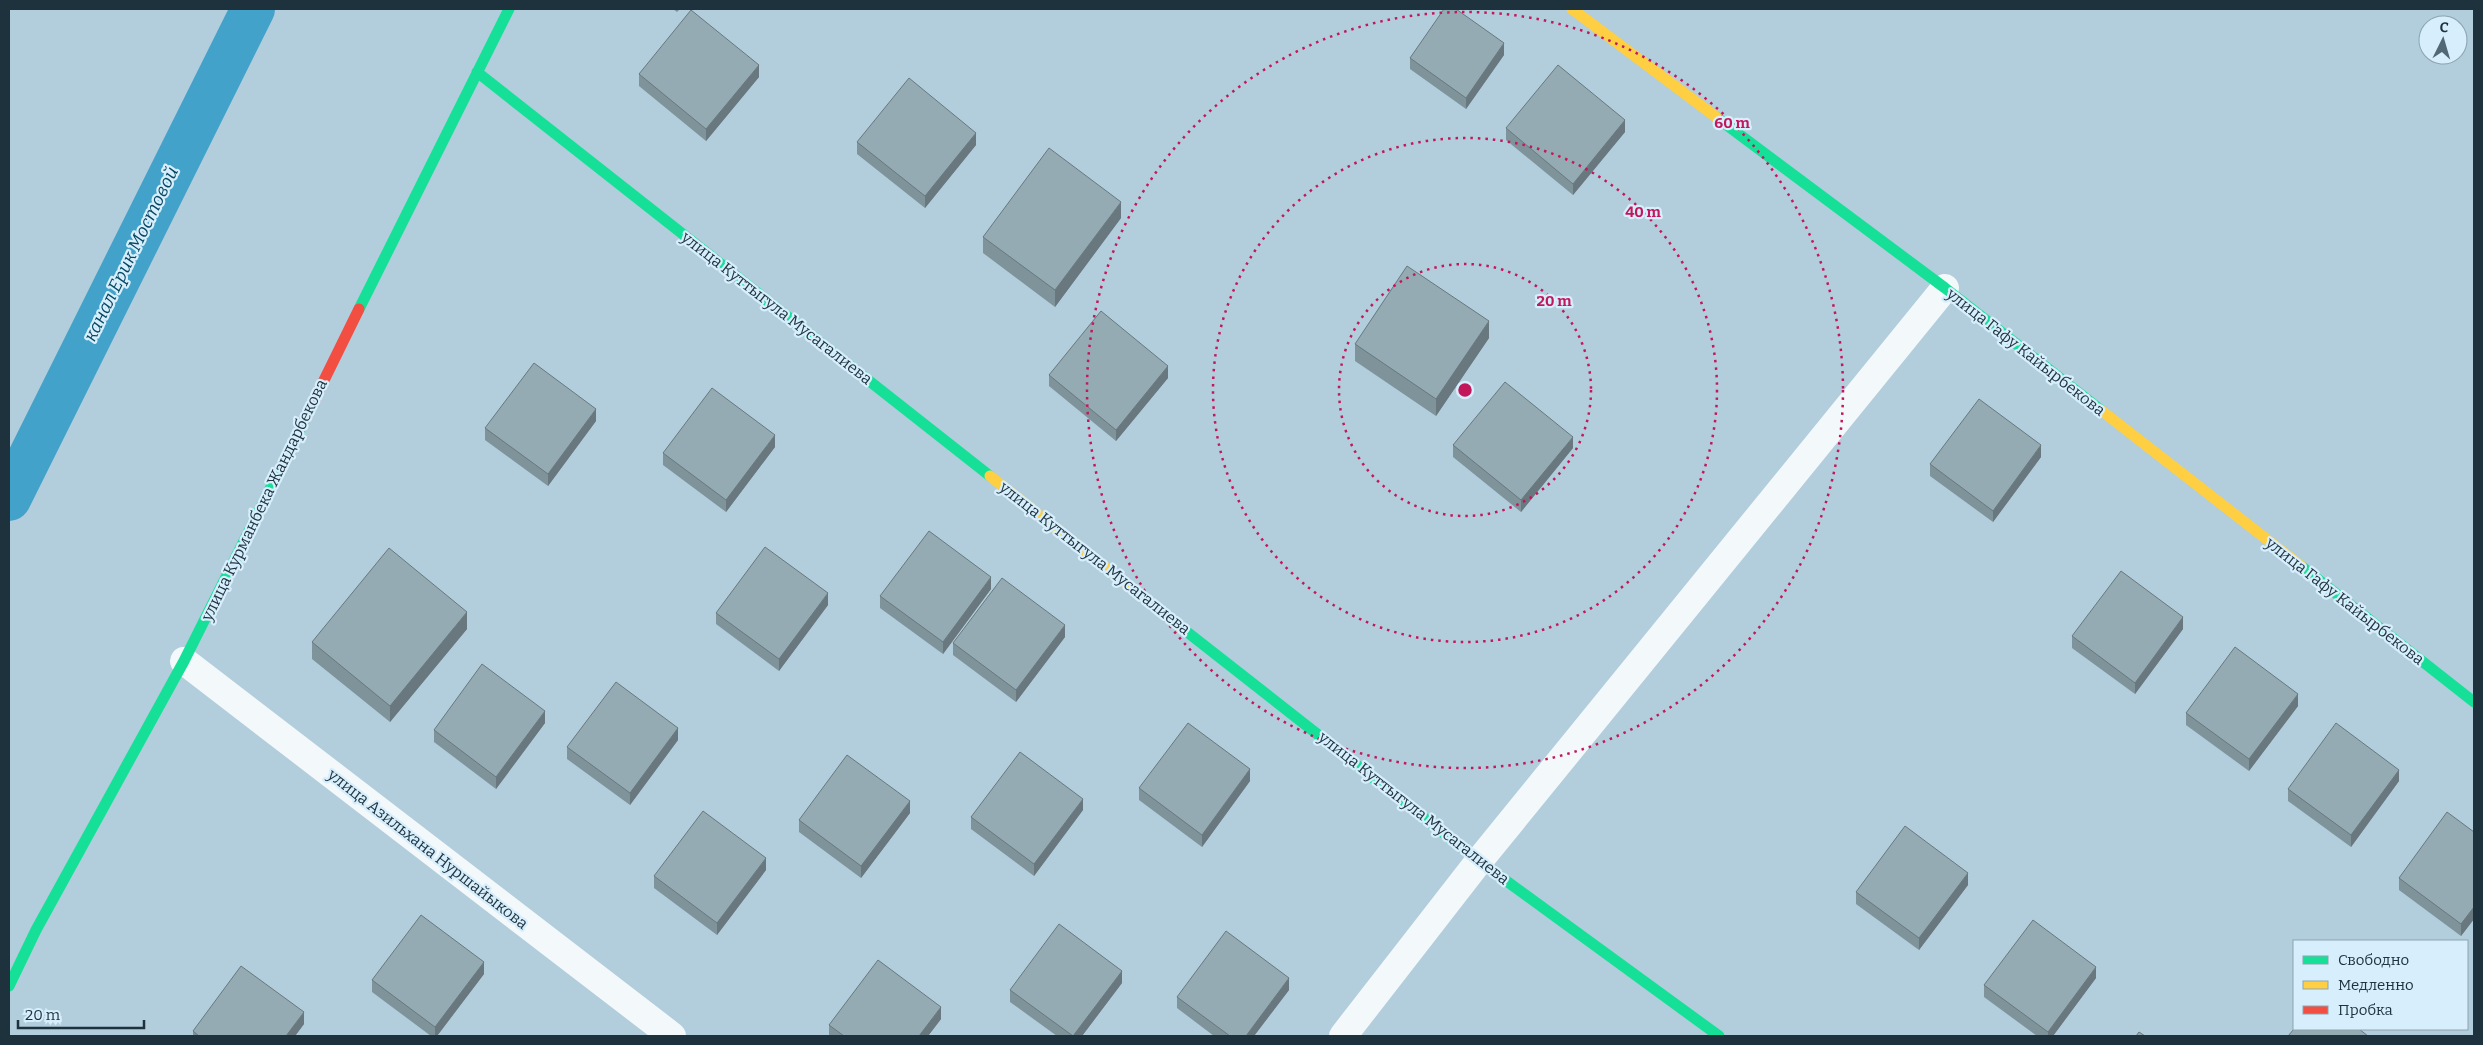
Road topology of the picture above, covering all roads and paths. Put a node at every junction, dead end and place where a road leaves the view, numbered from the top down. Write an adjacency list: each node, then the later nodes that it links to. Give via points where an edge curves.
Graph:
1 (509, 9): 3 (street, улица Курманбека Жандарбекова)
2 (1572, 9): 4 (street, улица Гафу Кайырбекова)
3 (477, 72): 5 (street, улица Курманбека Жандарбекова); 7 (street, улица Куттыгула Мусагалиева)
4 (1945, 288): 6 (street, улица Гафу Кайырбекова); 7 (street)
5 (184, 661): 8 (street, улица Курманбека Жандарбекова, via 36,930); 9 (street, улица Азильхана Нуршайыкова)
6 (2474, 702)
7 (1479, 860): 10 (street); 11 (street, улица Куттыгула Мусагалиева)
8 (9, 986)
9 (672, 1036)
10 (1343, 1036)
11 (1719, 1036)

